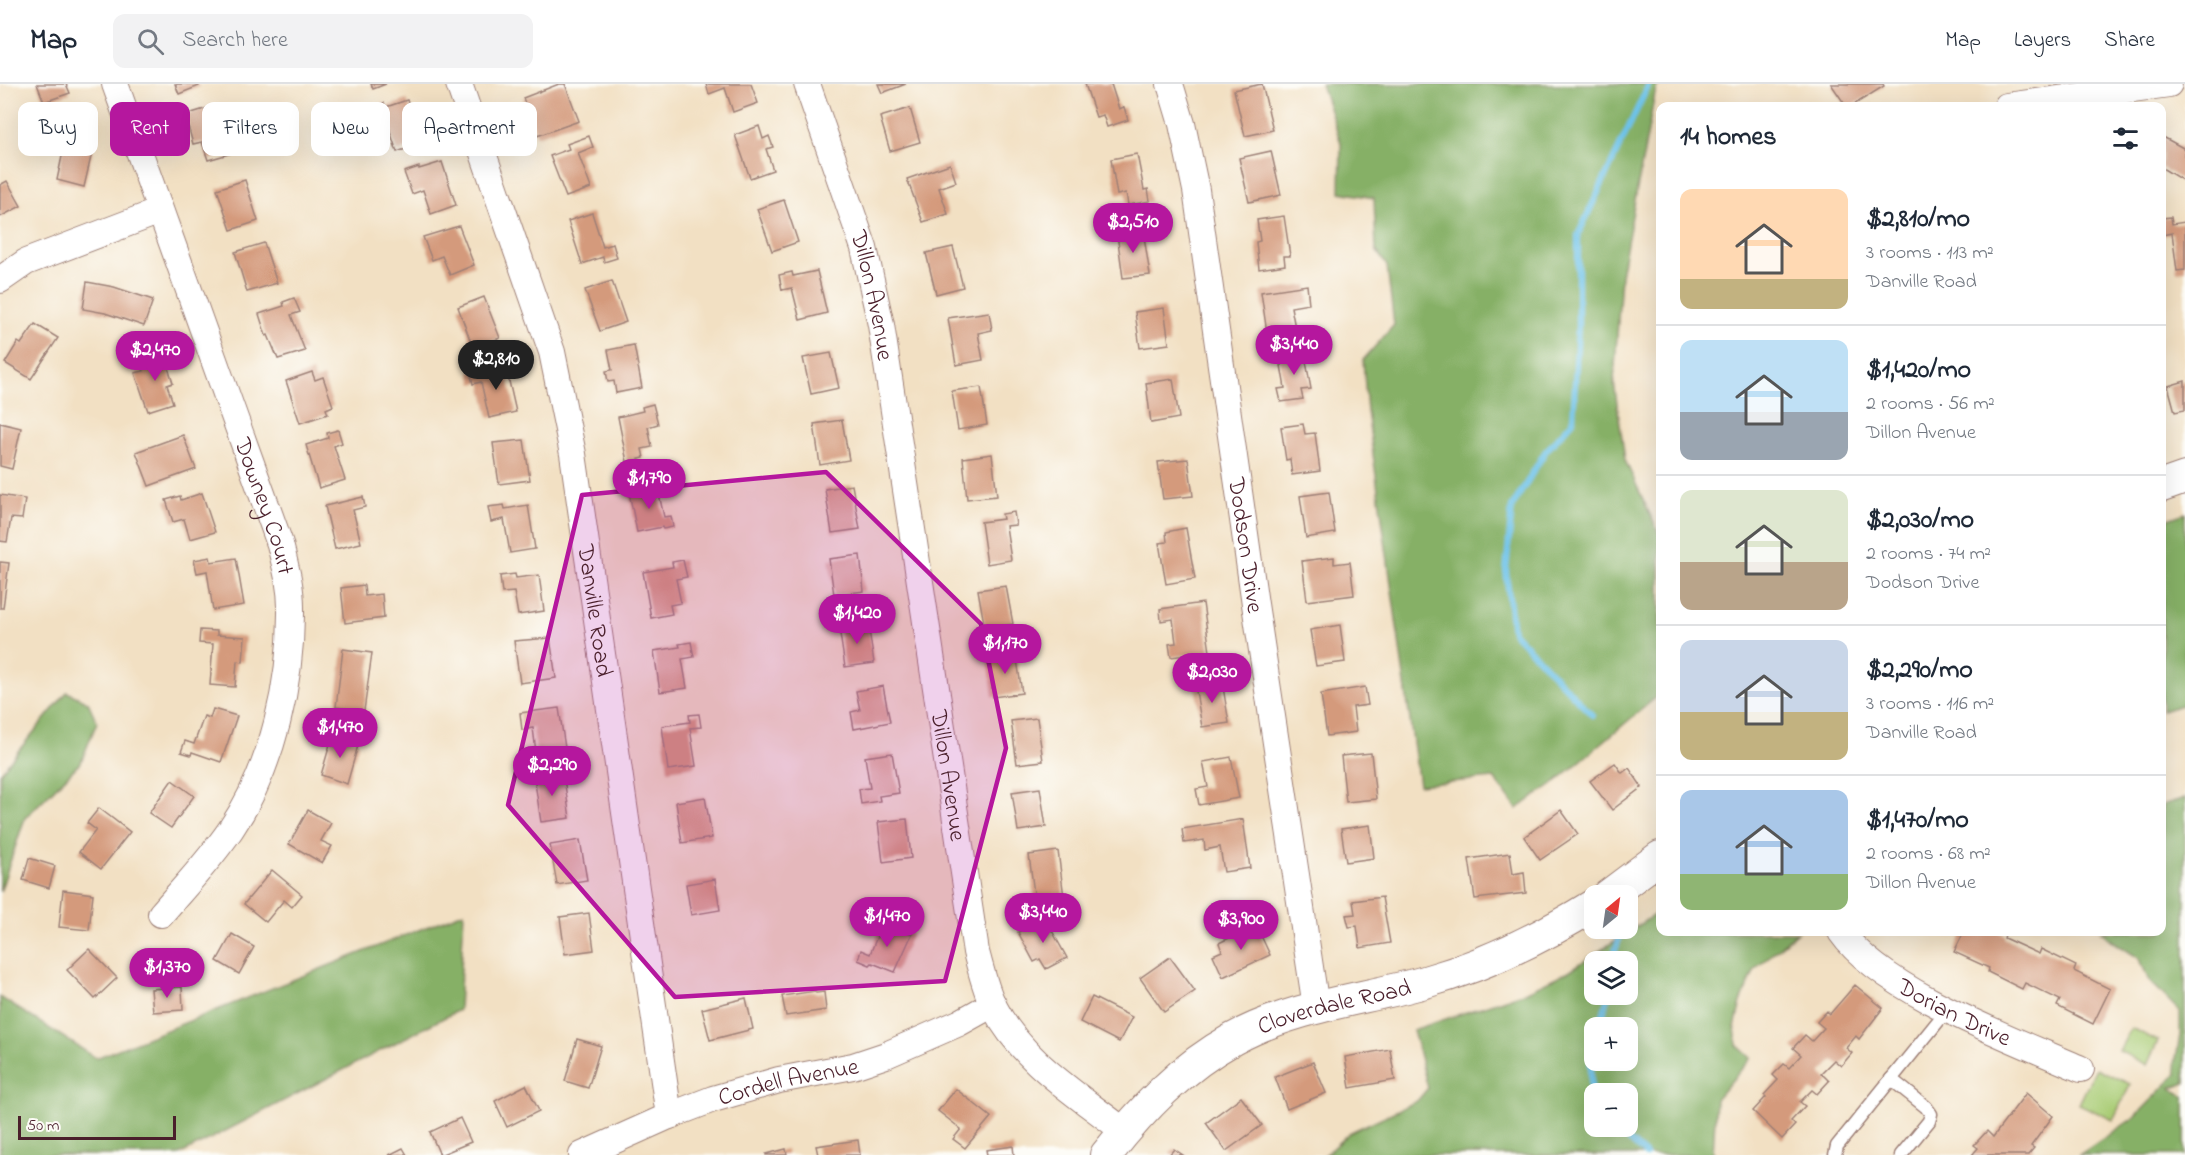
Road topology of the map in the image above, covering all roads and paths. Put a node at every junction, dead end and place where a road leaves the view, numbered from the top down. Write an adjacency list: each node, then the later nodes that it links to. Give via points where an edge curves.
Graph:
1 (115, 84): 7 (street, Downey Court)
2 (459, 84): 21 (street, Danville Road, via 542,320 560,387)
3 (807, 84): 16 (street, Dillon Avenue, via 873,283 976,952)
4 (1170, 84): 17 (street, Dodson Drive, via 1196,190)
5 (2169, 84): 6 (street)
6 (2036, 102)
7 (160, 211): 8 (street, via 26,262); 14 (street, Downey Court, via 280,544 291,606 281,708 251,793 217,847)
8 (0, 280)
9 (2185, 478): 10 (street)
10 (2166, 485)
11 (1656, 860): 12 (street)
12 (1623, 885)
13 (1584, 911): 17 (street, Cloverdale Road, via 1504,954 1454,973)
14 (161, 914)
15 (1844, 936): 18 (street, Dorian Drive, via 1882,971)
16 (993, 1004): 21 (street, Cordell Avenue, via 886,1055 853,1066 779,1080); 22 (street, Dillon Avenue, via 1016,1041)
17 (1316, 1007): 22 (street, Cloverdale Road, via 1277,1019 1200,1060 1162,1091)
18 (1948, 1010): 19 (street, Dorian Drive); 20 (lane)
19 (2081, 1070)
20 (1891, 1079): 24 (lane, via 1837,1146); 25 (lane, via 1931,1114)
21 (669, 1116): 23 (street, Cordell Avenue)
22 (1115, 1143)
23 (582, 1155)
24 (1835, 1155)
25 (1900, 1155)

